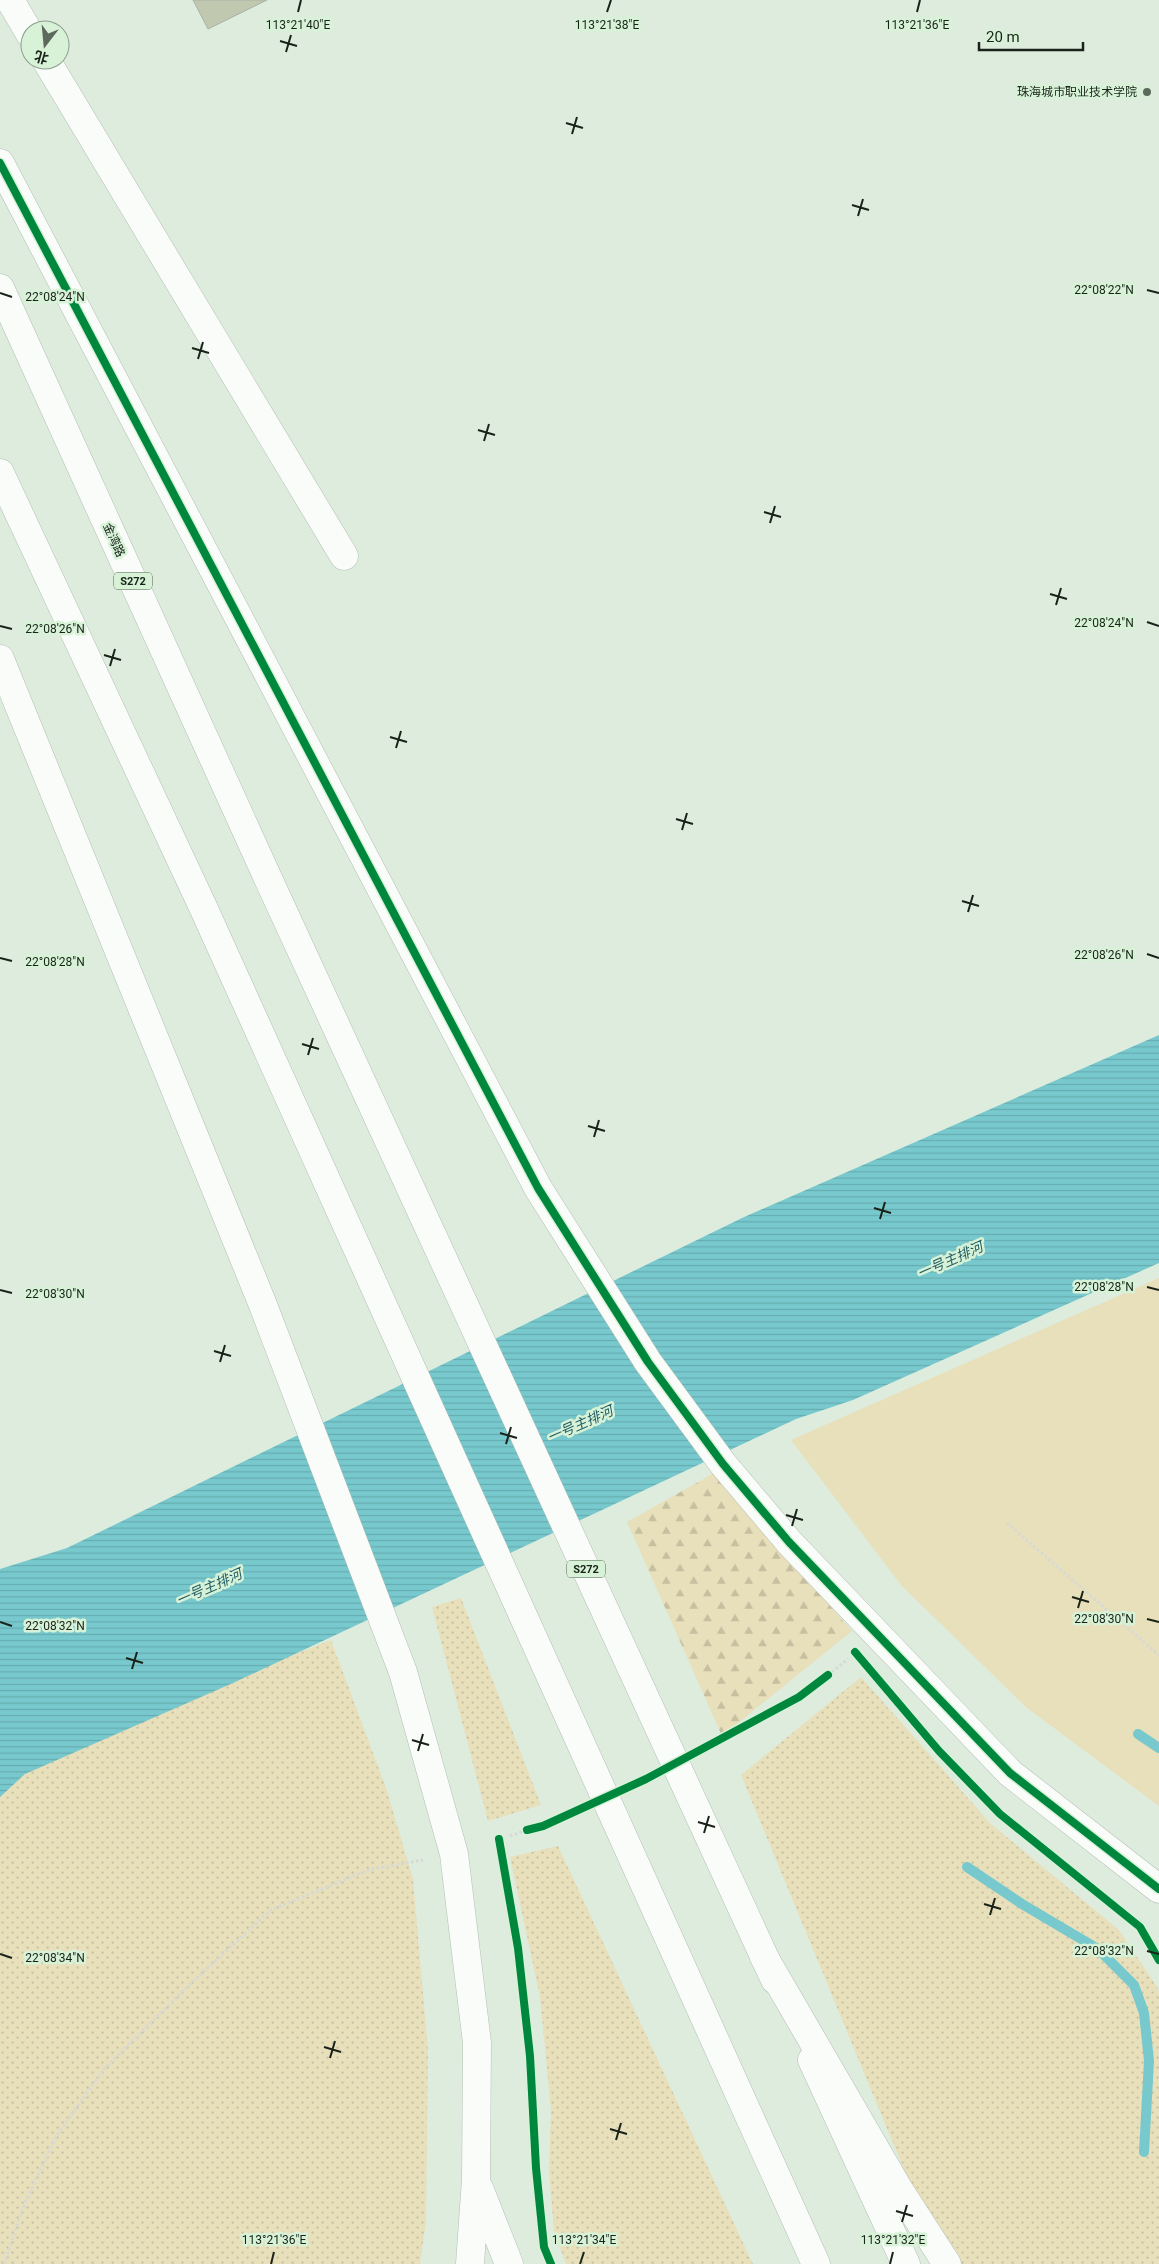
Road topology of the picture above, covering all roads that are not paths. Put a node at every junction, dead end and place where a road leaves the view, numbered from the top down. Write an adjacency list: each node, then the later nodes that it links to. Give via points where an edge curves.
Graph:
1 (10, 0): 2 (main road)
2 (22, 20)
3 (52, 70): 7 (main road)
4 (0, 163): 9 (main road, via 538,1188 648,1362 723,1464 789,1542 1010,1773)
5 (0, 288): 10 (main road, 金湾路 / S272)
6 (0, 473): 14 (main road, via 202,908)
7 (344, 556)
8 (0, 659): 11 (main road, via 263,1305 403,1672 454,1854 477,2043)
9 (1159, 1889)
10 (764, 1957): 15 (main road, S272); 16 (main road, via 898,2188)
11 (476, 2179): 12 (main road); 13 (main road)
12 (470, 2264)
13 (509, 2264)
14 (816, 2264)
15 (906, 2264)
16 (947, 2264)

